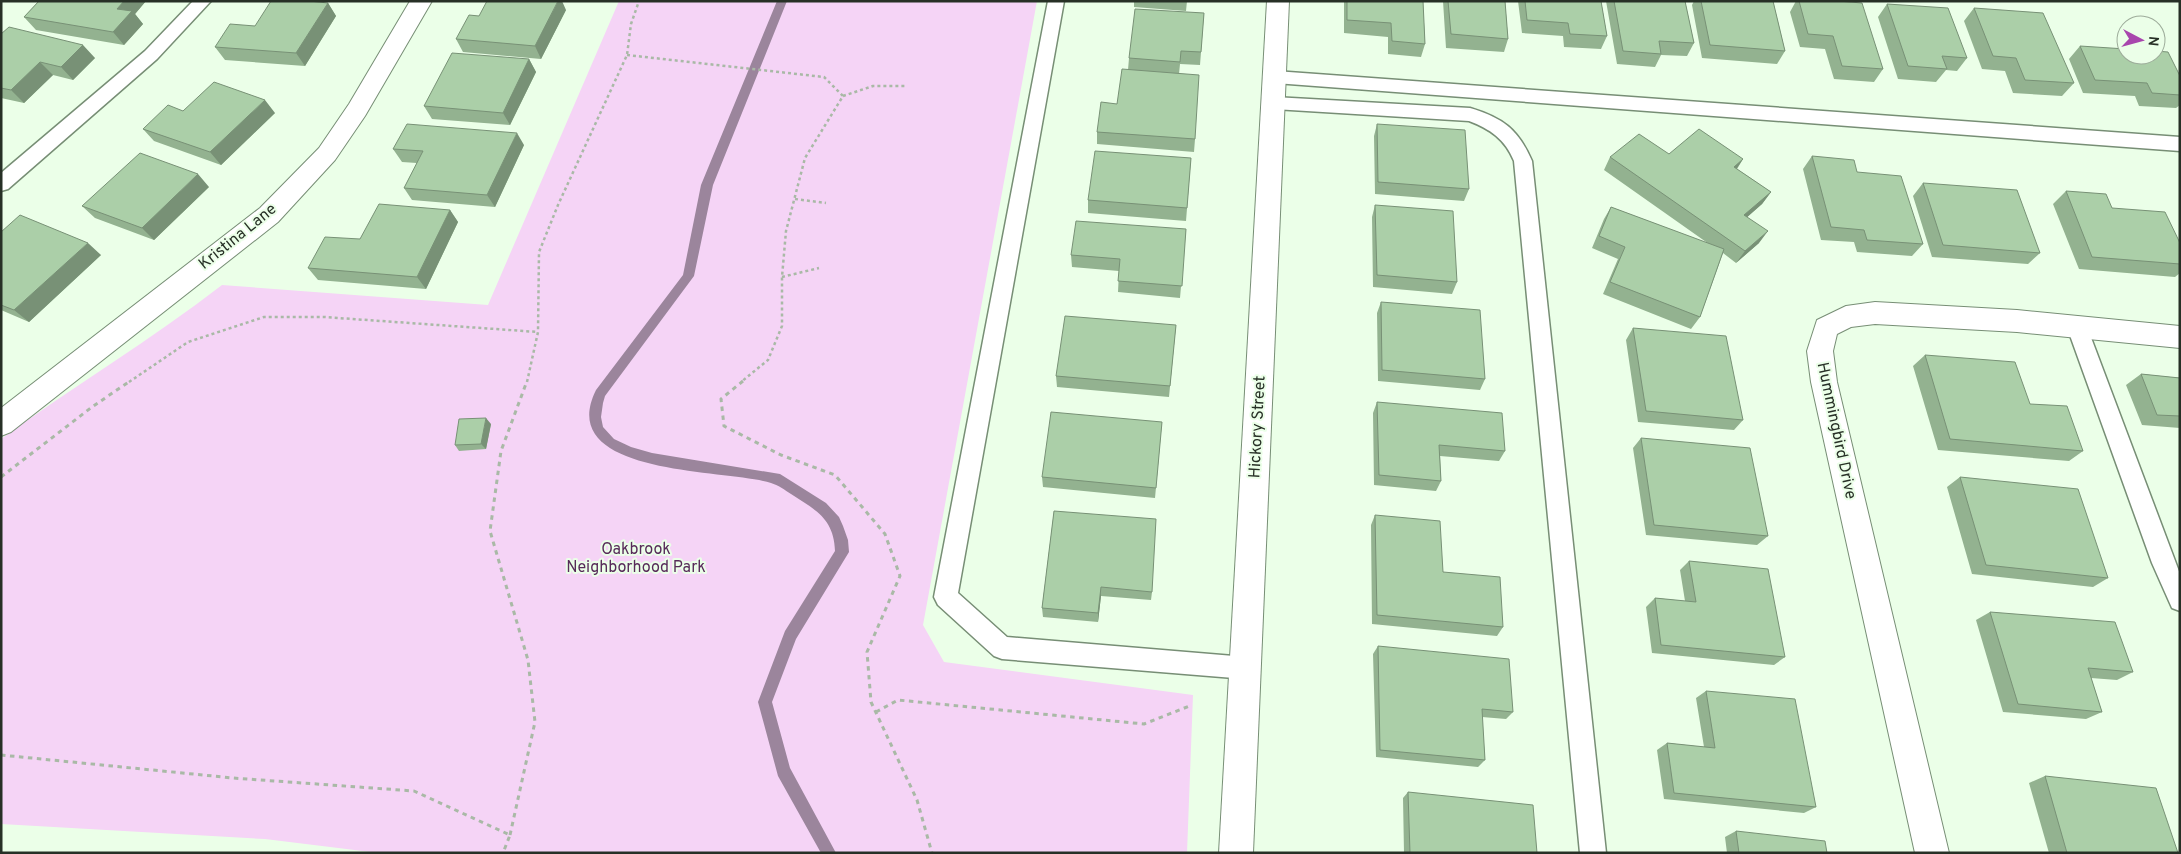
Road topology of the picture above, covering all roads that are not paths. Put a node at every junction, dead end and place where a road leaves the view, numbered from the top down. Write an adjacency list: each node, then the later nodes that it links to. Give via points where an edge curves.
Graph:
1 (203, 1): 7 (lane, via 151,55)
2 (421, 1): 10 (street, Kristina Lane, via 357,110 327,154 269,215)
3 (1056, 1): 12 (lane, via 946,597 1002,648)
4 (1278, 1): 5 (street, Hickory Street)
5 (1274, 90): 6 (lane); 12 (street, Hickory Street); 14 (lane, via 1470,115 1497,125 1516,143 1523,161)
6 (2180, 144)
7 (1, 184)
8 (2077, 327): 9 (street, Hummingbird Drive); 11 (lane, via 2163,563); 15 (street, Hummingbird Drive, via 1875,313 1846,317 1826,328 1820,351 1824,382)
9 (2180, 337)
10 (1, 424)
11 (2180, 600)
12 (1246, 668): 13 (street, Hickory Street)
13 (1236, 853)
14 (1594, 853)
15 (1932, 853)

